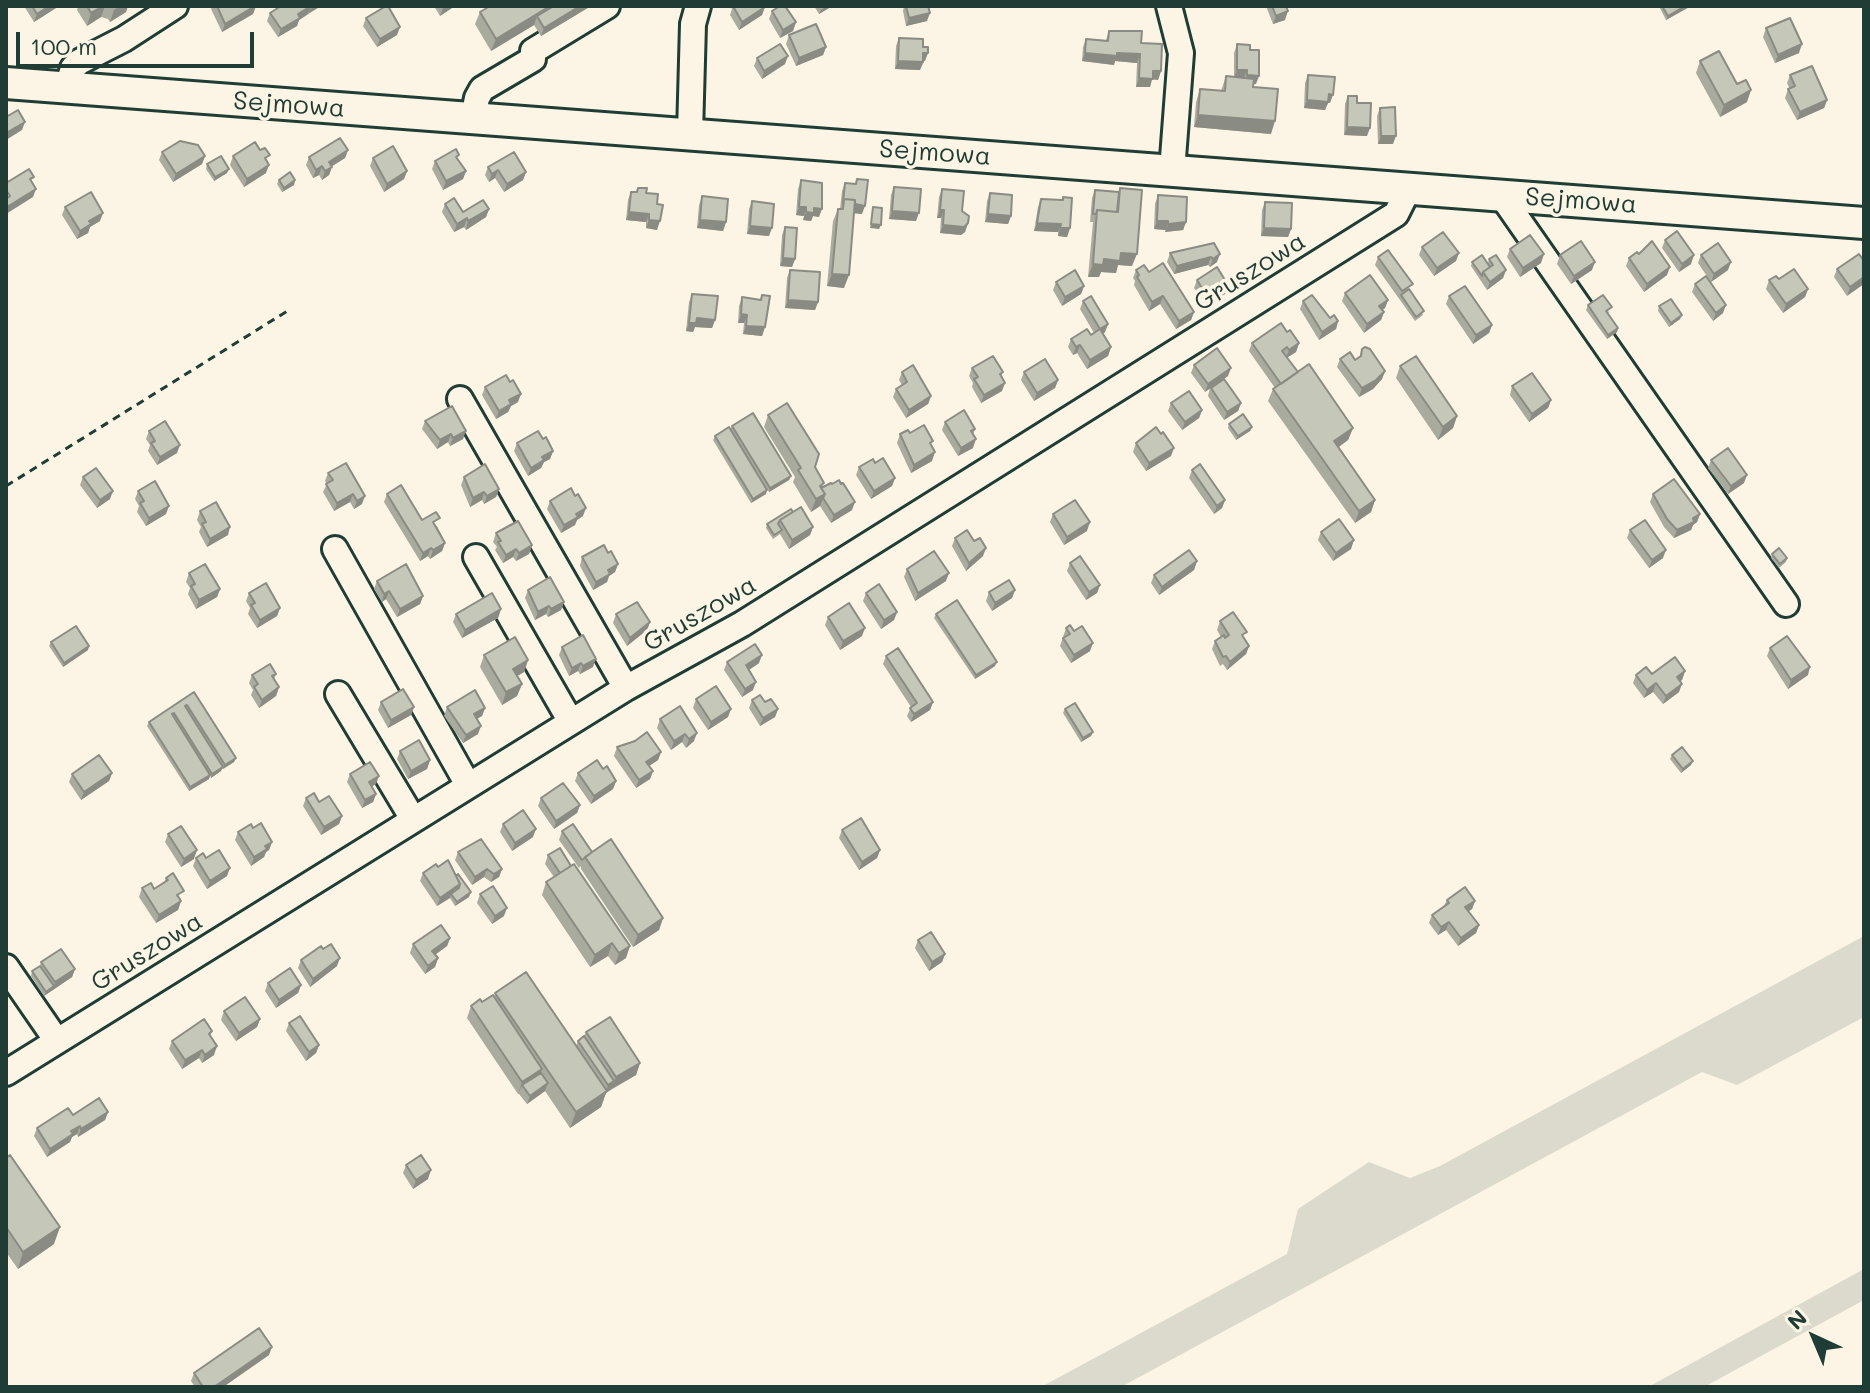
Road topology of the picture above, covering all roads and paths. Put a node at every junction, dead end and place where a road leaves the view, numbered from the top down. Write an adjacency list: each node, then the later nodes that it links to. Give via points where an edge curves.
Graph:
1 (175, 6): 6 (street, via 79,62)
2 (607, 6): 7 (street, via 482,89)
3 (698, 6): 8 (street)
4 (1169, 6): 9 (street, via 1181,53)
5 (6, 83): 6 (main road, Sejmowa)
6 (67, 88): 7 (main road, Sejmowa)
7 (473, 118): 8 (main road, Sejmowa)
8 (690, 134): 9 (main road, Sejmowa)
9 (1172, 171): 10 (main road, Sejmowa)
10 (1409, 188): 11 (main road, Sejmowa); 19 (street, Gruszowa, via 1396,214 742,624)
11 (1501, 195): 12 (main road, Sejmowa); 18 (street)
12 (1864, 223)
13 (289, 310): 15 (path)
14 (460, 399): 19 (street)
15 (6, 486)
16 (335, 549): 22 (street)
17 (476, 557): 21 (street)
18 (1786, 604)
19 (626, 688): 21 (street, Gruszowa)
20 (338, 694): 23 (street)
21 (571, 722): 22 (street, Gruszowa)
22 (468, 785): 23 (street, Gruszowa)
23 (413, 819): 25 (street, Gruszowa)
24 (6, 967): 25 (street)
25 (57, 1041): 26 (street, Gruszowa)
26 (6, 1073)

